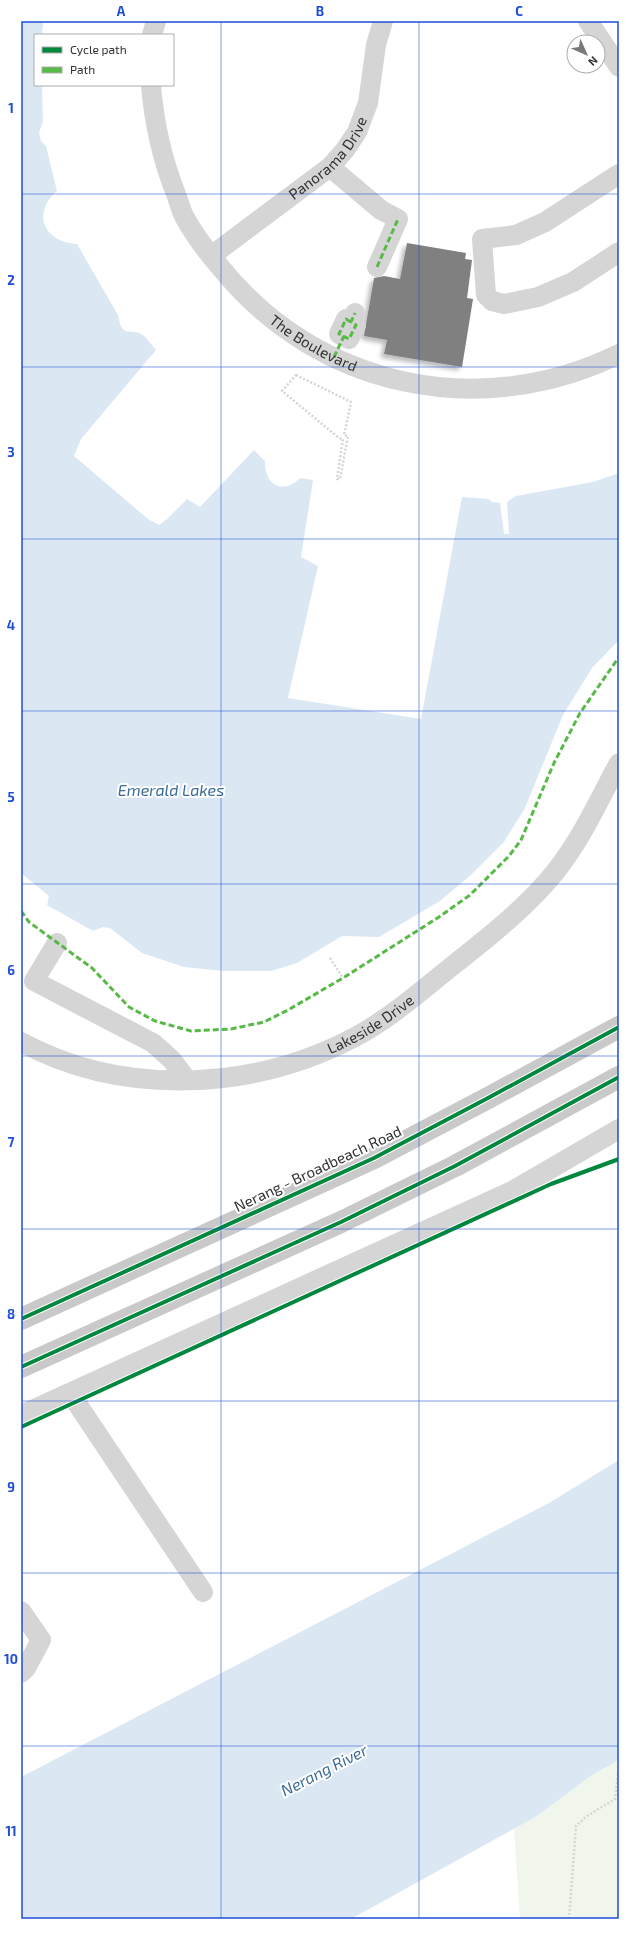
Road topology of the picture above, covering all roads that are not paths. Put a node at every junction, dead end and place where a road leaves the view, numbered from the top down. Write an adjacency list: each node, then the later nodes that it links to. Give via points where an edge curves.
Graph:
1 (156, 21): 4 (street)
2 (383, 21): 7 (street, Panorama Drive, via 376,45 368,103 357,132)
3 (588, 21): 5 (street)
4 (152, 34)
5 (619, 67)
6 (151, 86): 10 (street, The Boulevard, via 153,118 167,171 185,218)
7 (330, 168): 10 (street, Panorama Drive); 11 (street, via 382,210 398,219)
8 (619, 174): 9 (street, via 545,222 516,235 482,239 486,295 492,301 504,304 538,297 573,282)
9 (619, 252)
10 (211, 256): 14 (street, The Boulevard, via 236,288 264,314 306,344)
11 (377, 267)
12 (350, 324): 14 (street)
13 (619, 354): 14 (street, The Boulevard, via 555,380 491,388 446,388 406,383 364,371)
14 (334, 357)
15 (619, 763): 20 (street, Lakeside Drive, via 589,823 540,890 402,1006 356,1037 310,1058 249,1075)
16 (57, 943): 20 (street, via 34,981 153,1043 172,1060)
17 (619, 1027): 22 (main road, Nerang - Broadbeach Road, via 374,1158)
18 (21, 1042): 20 (street, Lakeside Drive, via 69,1062 99,1071 142,1079)
19 (619, 1077): 23 (main road, via 456,1166 341,1222)
20 (187, 1080)
21 (619, 1129): 24 (street, via 514,1190)
22 (21, 1319)
23 (21, 1368)
24 (70, 1393): 25 (street); 26 (street)
25 (21, 1415)
26 (203, 1592)
27 (21, 1611): 28 (street, via 41,1640 26,1668)
28 (21, 1672)

